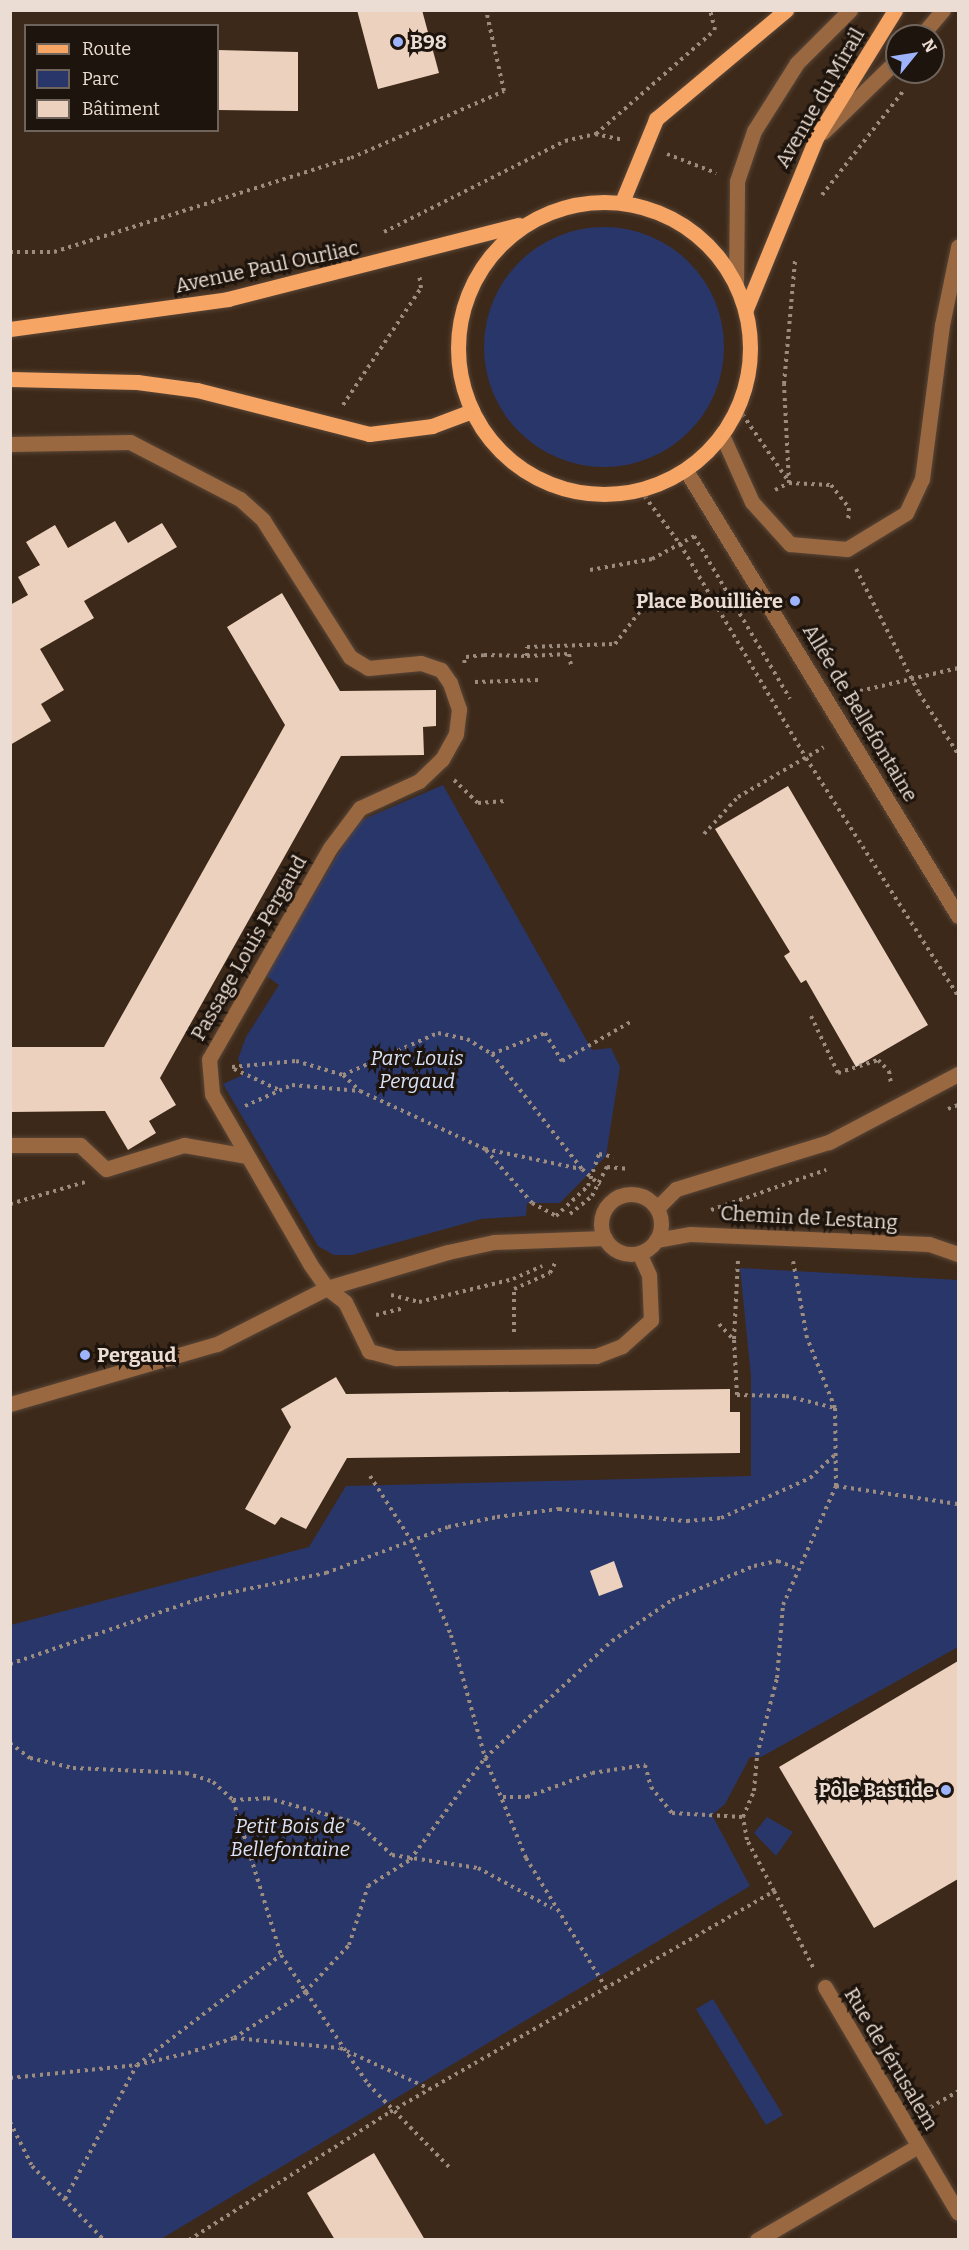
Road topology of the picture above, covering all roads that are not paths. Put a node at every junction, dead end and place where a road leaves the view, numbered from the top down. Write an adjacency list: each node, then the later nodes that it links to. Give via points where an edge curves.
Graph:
1 (786, 10): 8 (main road, via 675,99 656,119)
2 (850, 10): 11 (street, via 797,63 754,131 737,181)
3 (895, 10): 7 (main road, Avenue du Mirail)
4 (943, 10): 5 (street)
5 (931, 24)
6 (885, 72): 7 (street)
7 (816, 138): 12 (main road, Avenue du Mirail)
8 (622, 202): 9 (main road, via 565,206); 11 (main road, via 656,210 686,226 706,242)
9 (527, 222): 13 (main road, Avenue Paul Ourliac, via 422,254 228,299); 15 (main road, via 487,259 462,314 458,346)
10 (958, 247): 16 (street, via 942,325 922,479 906,513 847,549 790,543 752,502)
11 (736, 284): 12 (main road)
12 (746, 309): 16 (main road, via 749,365 738,408)
13 (10, 329)
14 (10, 379): 15 (main road, via 137,382 197,390 369,435 422,428)
15 (472, 411): 18 (main road, via 507,455 544,481 607,494 640,490)
16 (722, 435): 18 (main road)
17 (10, 444): 22 (street, Passage Louis Pergaud, via 130,442 240,499 263,520 350,657 368,668 421,663 441,670 459,709 456,734 442,759 419,781 360,808 330,848 209,1059 212,1094)
18 (687, 471): 19 (street, Allée de Bellefontaine)
19 (958, 916)
20 (958, 1074): 23 (street, via 829,1142 676,1189)
21 (10, 1145): 22 (street, via 80,1145 106,1169 184,1145)
22 (247, 1156): 28 (street, Passage Louis Pergaud)
23 (657, 1208): 24 (street, via 636,1194 617,1197 603,1215); 25 (street, via 661,1219)
24 (605, 1238): 26 (street, via 619,1251); 28 (street, via 494,1242)
25 (656, 1240): 26 (street); 27 (street, Chemin de Lestang, via 686,1235 928,1244)
26 (639, 1253): 28 (street, Passage Louis Pergaud, via 649,1275 651,1320 638,1335 596,1356 396,1358 369,1351 345,1302)
27 (958, 1254)
28 (327, 1288): 29 (street, via 217,1344)
29 (10, 1404)
30 (825, 1988): 31 (street, Rue de Jérusalem)
31 (918, 2146): 32 (street, Rue de Jérusalem); 33 (street)
32 (958, 2213)
33 (758, 2240)

